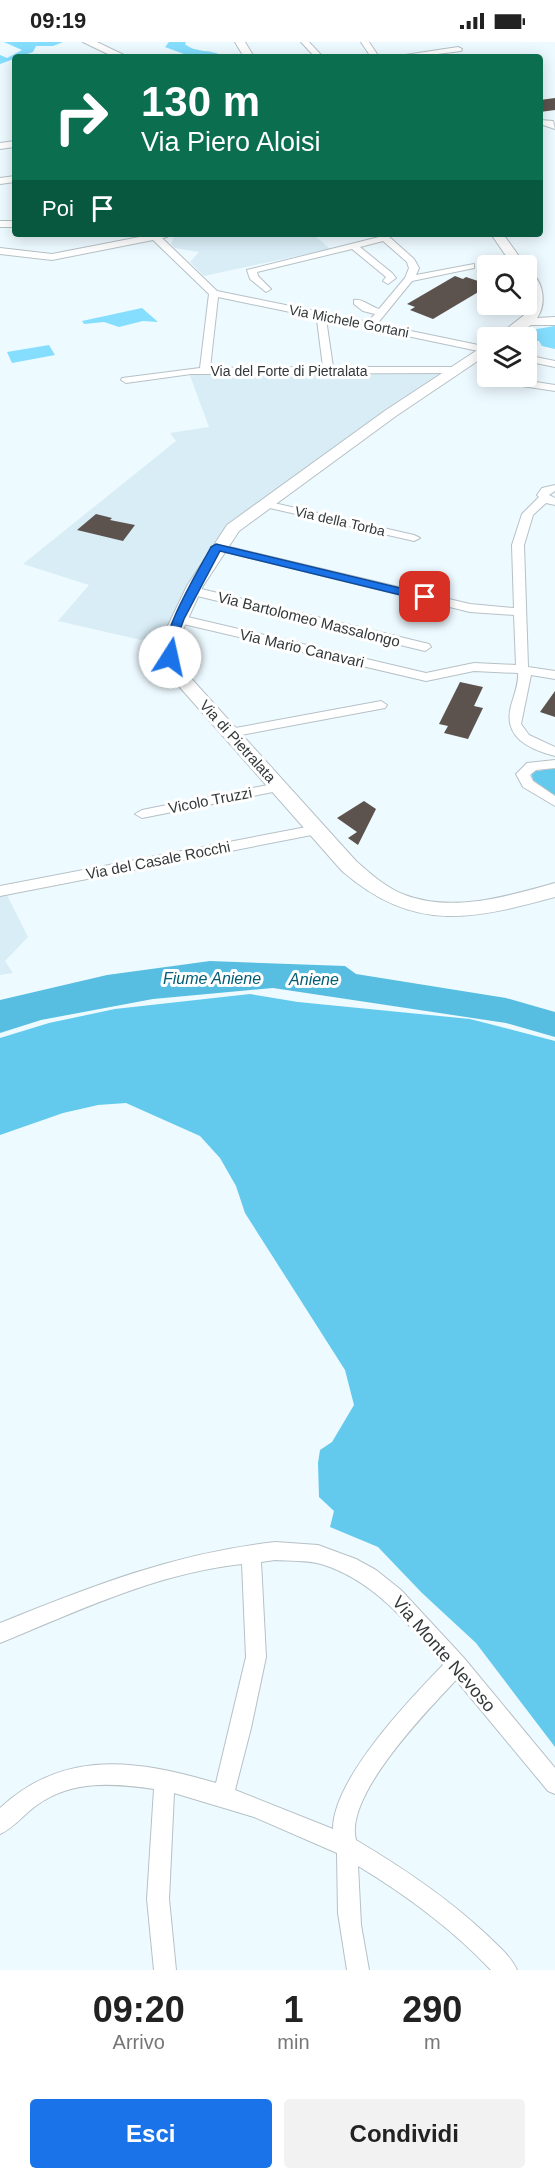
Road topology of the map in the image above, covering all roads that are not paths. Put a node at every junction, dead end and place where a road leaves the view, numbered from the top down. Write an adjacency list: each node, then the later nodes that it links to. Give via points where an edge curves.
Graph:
1 (305, 42): 6 (street)
2 (450, 42): 4 (street)
3 (93, 43): 5 (street)
4 (458, 49): 7 (street); 8 (street)
5 (117, 54)
6 (316, 54)
7 (443, 54)
8 (463, 54)
9 (132, 237): 10 (street); 15 (street, via 52,257)
10 (155, 237): 21 (street)
11 (380, 237): 14 (street)
12 (384, 237): 18 (street, via 413,264)
13 (499, 237): 16 (street)
14 (354, 246): 19 (street, via 389,275); 20 (street, via 252,270 253,278)
15 (0, 251)
16 (512, 255)
17 (471, 266): 18 (street)
18 (410, 279): 24 (street)
19 (388, 281)
20 (266, 289)
21 (214, 293): 22 (street, Via Michele Gortani); 25 (street)
22 (242, 300): 25 (street); 30 (street, Via Michele Gortani)
23 (357, 302): 24 (street, via 366,309)
24 (382, 312): 30 (street)
25 (210, 315): 37 (street)
26 (532, 315): 28 (street)
27 (322, 320): 38 (street)
28 (528, 320): 29 (street); 31 (street)
29 (555, 321)
30 (371, 325): 32 (street, Via Michele Gortani)
31 (518, 327)
32 (477, 350)
33 (477, 356): 36 (street, Via di Pietralata)
34 (537, 360): 35 (street)
35 (555, 364)
36 (453, 370): 38 (street, Via del Forte di Pietralata); 43 (street, Via di Pietralata)
37 (205, 371): 38 (street, Via del Forte di Pietralata); 39 (street, Via del Forte di Pietralata)
38 (328, 371)
39 (126, 381)
40 (537, 385): 41 (street)
41 (555, 388)
42 (552, 492): 47 (street, via 531,510 520,532)
43 (265, 504): 44 (street, Via della Torba); 45 (street, Via di Pietralata)
44 (414, 538)
45 (216, 547): 46 (street, Via di Pietralata); 47 (street, via 470,608)
46 (193, 591): 48 (street, Via di Pietralata); 49 (street, Via Bartolomeo Massalongo)
47 (519, 612): 50 (street)
48 (179, 619): 50 (street, Via Mario Canavari, via 426,677 466,667); 53 (street, Via di Pietralata, via 169,643 171,663)
49 (425, 647)
50 (522, 669): 51 (street); 54 (street, via 525,678 513,716 514,726 527,741)
51 (555, 675)
52 (381, 705): 53 (street)
53 (230, 733): 56 (street, Via di Pietralata)
54 (555, 752)
55 (555, 764): 57 (street, via 532,766 523,774 528,784)
56 (278, 787): 58 (street, Vicolo Truzzi); 59 (street, Via di Pietralata)
57 (555, 802)
58 (142, 814)
59 (317, 830): 60 (street, Via di Pietralata, via 367,882 394,898 424,908 476,909); 61 (street, Via del Casale Rocchi)
60 (555, 890)
61 (0, 891)
62 (251, 1553): 63 (street, Via Monte Nevoso, via 160,1571); 64 (street, Via Monte Nevoso, via 317,1554 354,1567 398,1600); 67 (street, via 256,1657)
63 (0, 1633)
64 (456, 1665): 66 (street, Via Monte Nevoso); 69 (street, via 394,1736 354,1795 342,1826)
65 (165, 1781): 67 (street); 68 (street, via 124,1776 69,1778 34,1794); 70 (street, via 157,1884)
66 (555, 1784)
67 (223, 1795): 69 (street)
68 (0, 1823)
69 (347, 1846): 71 (street, via 348,1893); 72 (street, via 425,1899)
70 (165, 1970)
71 (358, 1970)
72 (506, 1970)

